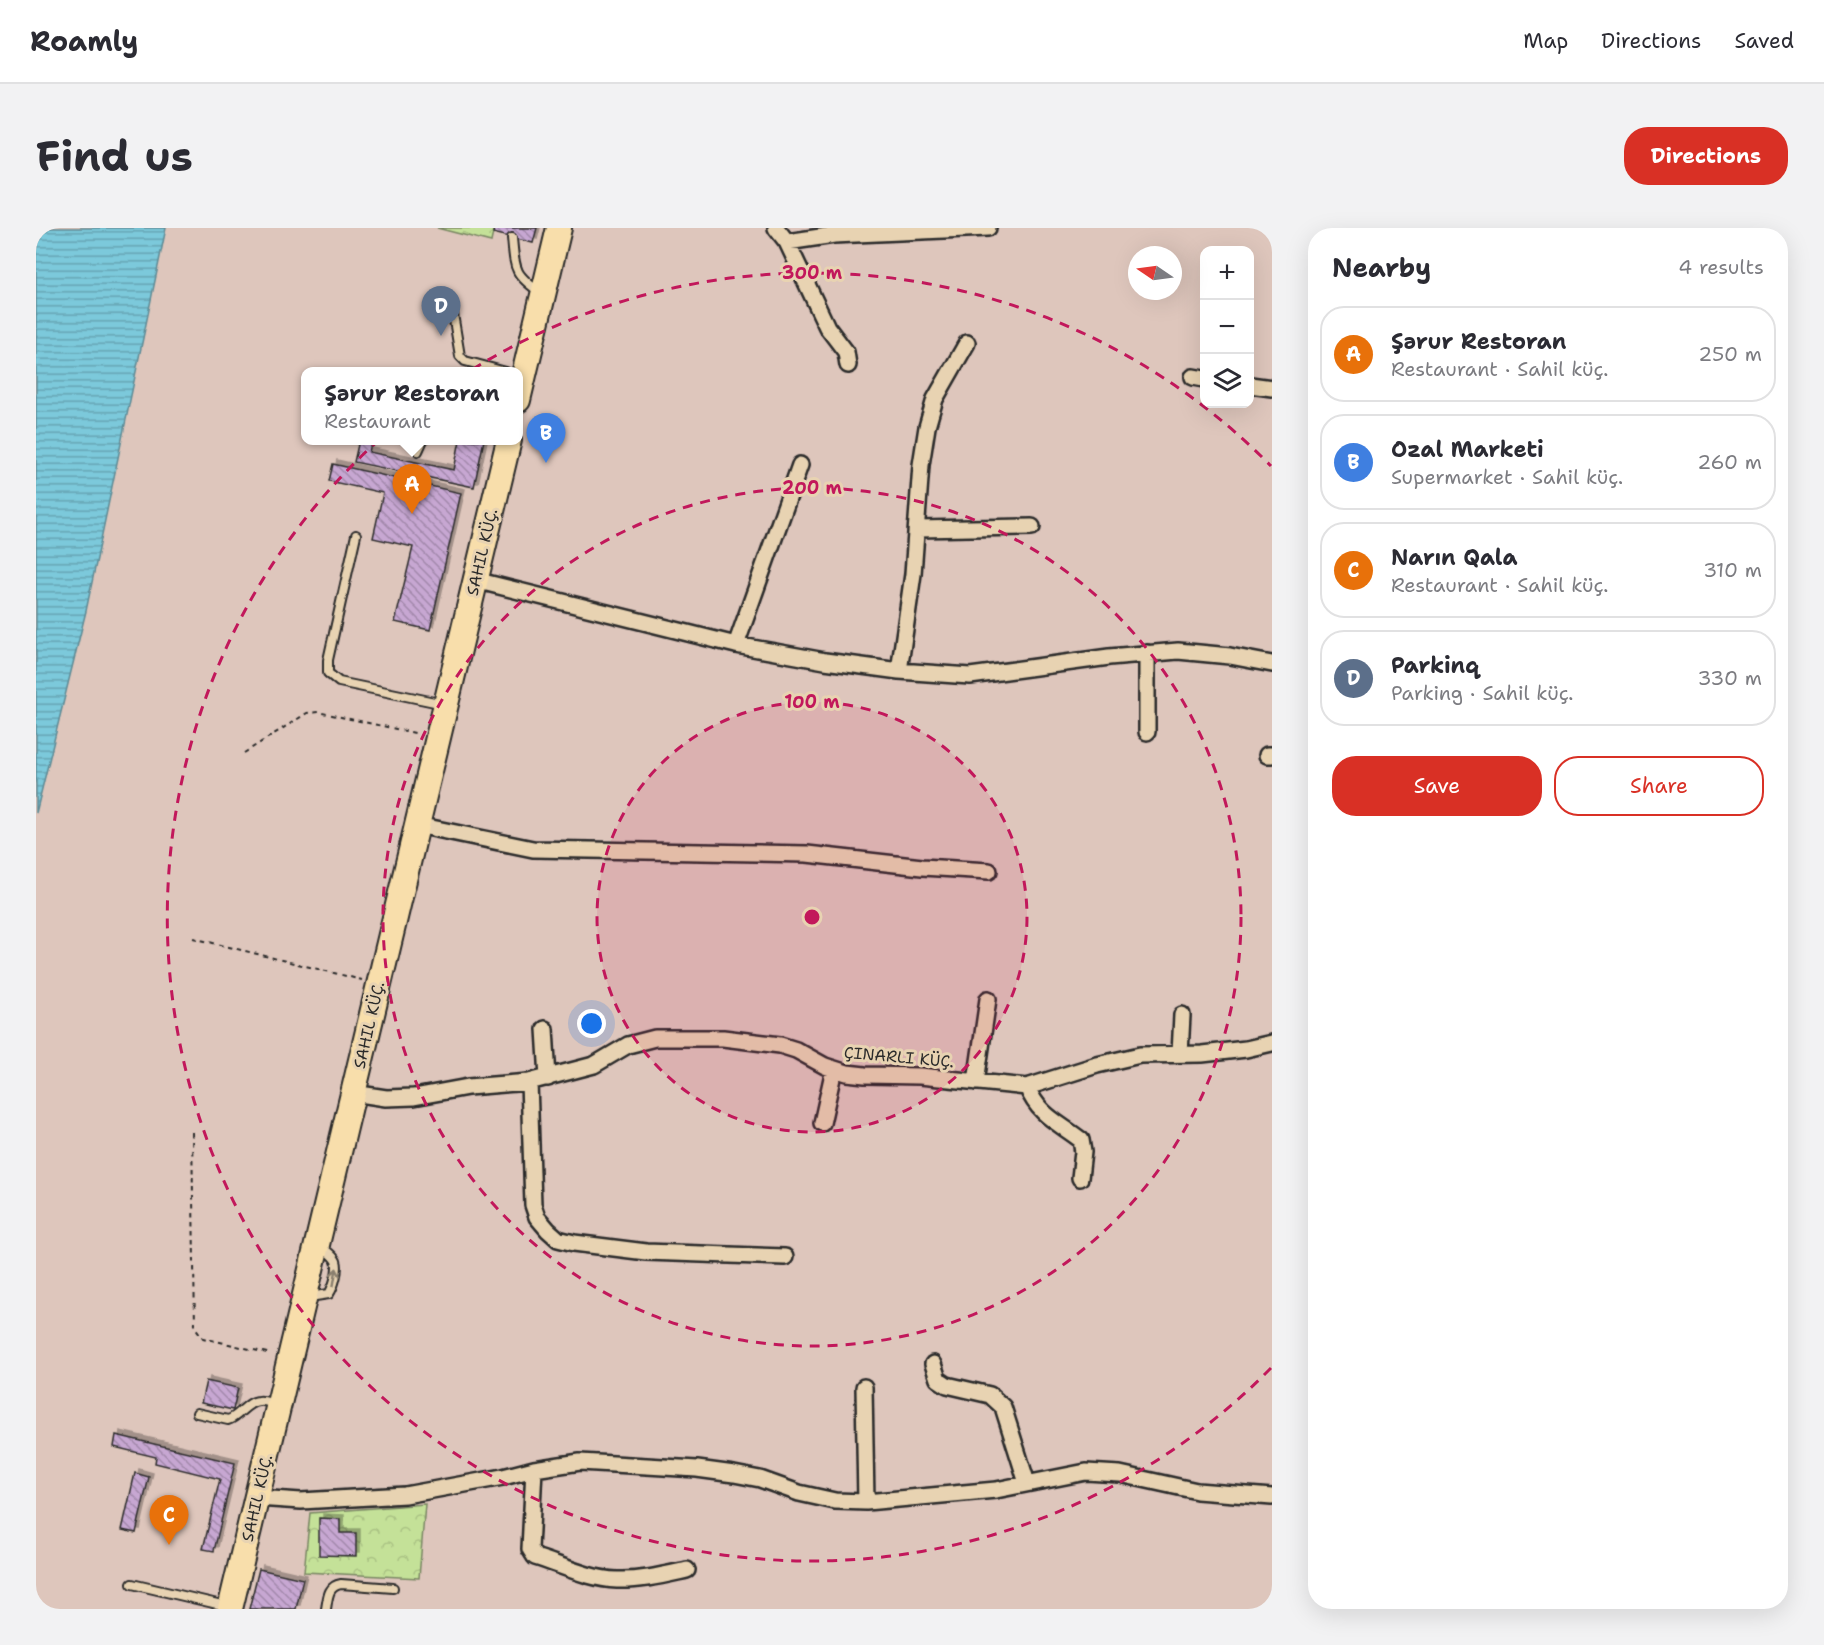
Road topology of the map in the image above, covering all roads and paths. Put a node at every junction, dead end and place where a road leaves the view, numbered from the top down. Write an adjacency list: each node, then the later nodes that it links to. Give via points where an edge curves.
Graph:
1 (559, 228): 6 (main road)
2 (776, 228): 5 (street)
3 (988, 228): 5 (street, via 834,235)
4 (512, 238): 6 (lane, via 518,274)
5 (788, 242): 9 (street, via 827,327 846,352)
6 (543, 295): 11 (main road)
7 (451, 302): 10 (lane, via 459,356)
8 (967, 343): 19 (street, via 935,399 927,427)
9 (848, 365)
10 (489, 367)
11 (518, 367)
12 (1254, 386): 13 (street)
13 (1272, 388)
14 (421, 445): 16 (lane)
15 (508, 445): 21 (main road, SAHIL KÜÇ.)
16 (418, 451)
17 (800, 465): 22 (street)
18 (1032, 527): 19 (street)
19 (918, 529): 25 (street)
20 (356, 535): 26 (lane, via 328,673 339,682)
21 (475, 580): 22 (street); 26 (main road, SAHIL KÜÇ.)
22 (736, 645): 25 (street)
23 (1147, 652): 24 (street, via 1200,651); 25 (street, via 970,676); 27 (street)
24 (1272, 664)
25 (899, 671)
26 (446, 705): 28 (main road, SAHIL KÜÇ.)
27 (1147, 732)
28 (438, 738): 29 (path, via 318,712 307,713); 30 (main road, SAHIL KÜÇ.)
29 (244, 753)
30 (417, 825): 31 (street, via 533,849 807,854); 33 (main road, SAHIL KÜÇ.)
31 (989, 871)
32 (193, 938): 33 (path)
33 (379, 985): 44 (main road, SAHIL KÜÇ.)
34 (988, 999): 42 (street)
35 (1182, 1015): 38 (street)
36 (545, 1029): 40 (street)
37 (1272, 1044): 38 (street)
38 (1180, 1054): 43 (street, via 1123,1059)
39 (834, 1069): 40 (street, via 780,1045 723,1038 654,1038 628,1045 594,1065); 42 (street, via 865,1075); 45 (street)
40 (548, 1078): 41 (street)
41 (529, 1082): 44 (street, via 414,1097); 48 (street, via 533,1205 537,1217 558,1239 646,1252)
42 (976, 1082): 43 (street)
43 (1027, 1087): 47 (street, via 1040,1110 1081,1140)
44 (353, 1094): 49 (main road, SAHIL KÜÇ.)
45 (822, 1123)
46 (192, 1132): 49 (path, via 195,1327 203,1338)
47 (1080, 1178)
48 (785, 1257)
49 (290, 1359): 52 (main road, SAHIL KÜÇ.)
50 (933, 1364): 55 (street, via 938,1379 947,1385 990,1395 1003,1407)
51 (864, 1387): 58 (street)
52 (279, 1406): 53 (lane, via 258,1400 228,1420); 57 (main road, SAHIL KÜÇ.)
53 (197, 1413)
54 (534, 1469): 57 (street, via 405,1495 302,1501); 58 (street, via 580,1462 697,1469 760,1479 835,1501); 59 (street, via 530,1549 535,1557 615,1580)
55 (1027, 1483): 56 (street, via 1086,1472 1120,1474 1213,1493); 58 (street, via 996,1490)
56 (1272, 1497)
57 (256, 1498): 62 (main road, SAHIL KÜÇ.)
58 (866, 1502)
59 (687, 1570)
60 (132, 1584): 62 (lane)
61 (393, 1588): 63 (lane, via 335,1585)
62 (230, 1608)
63 (326, 1609)

